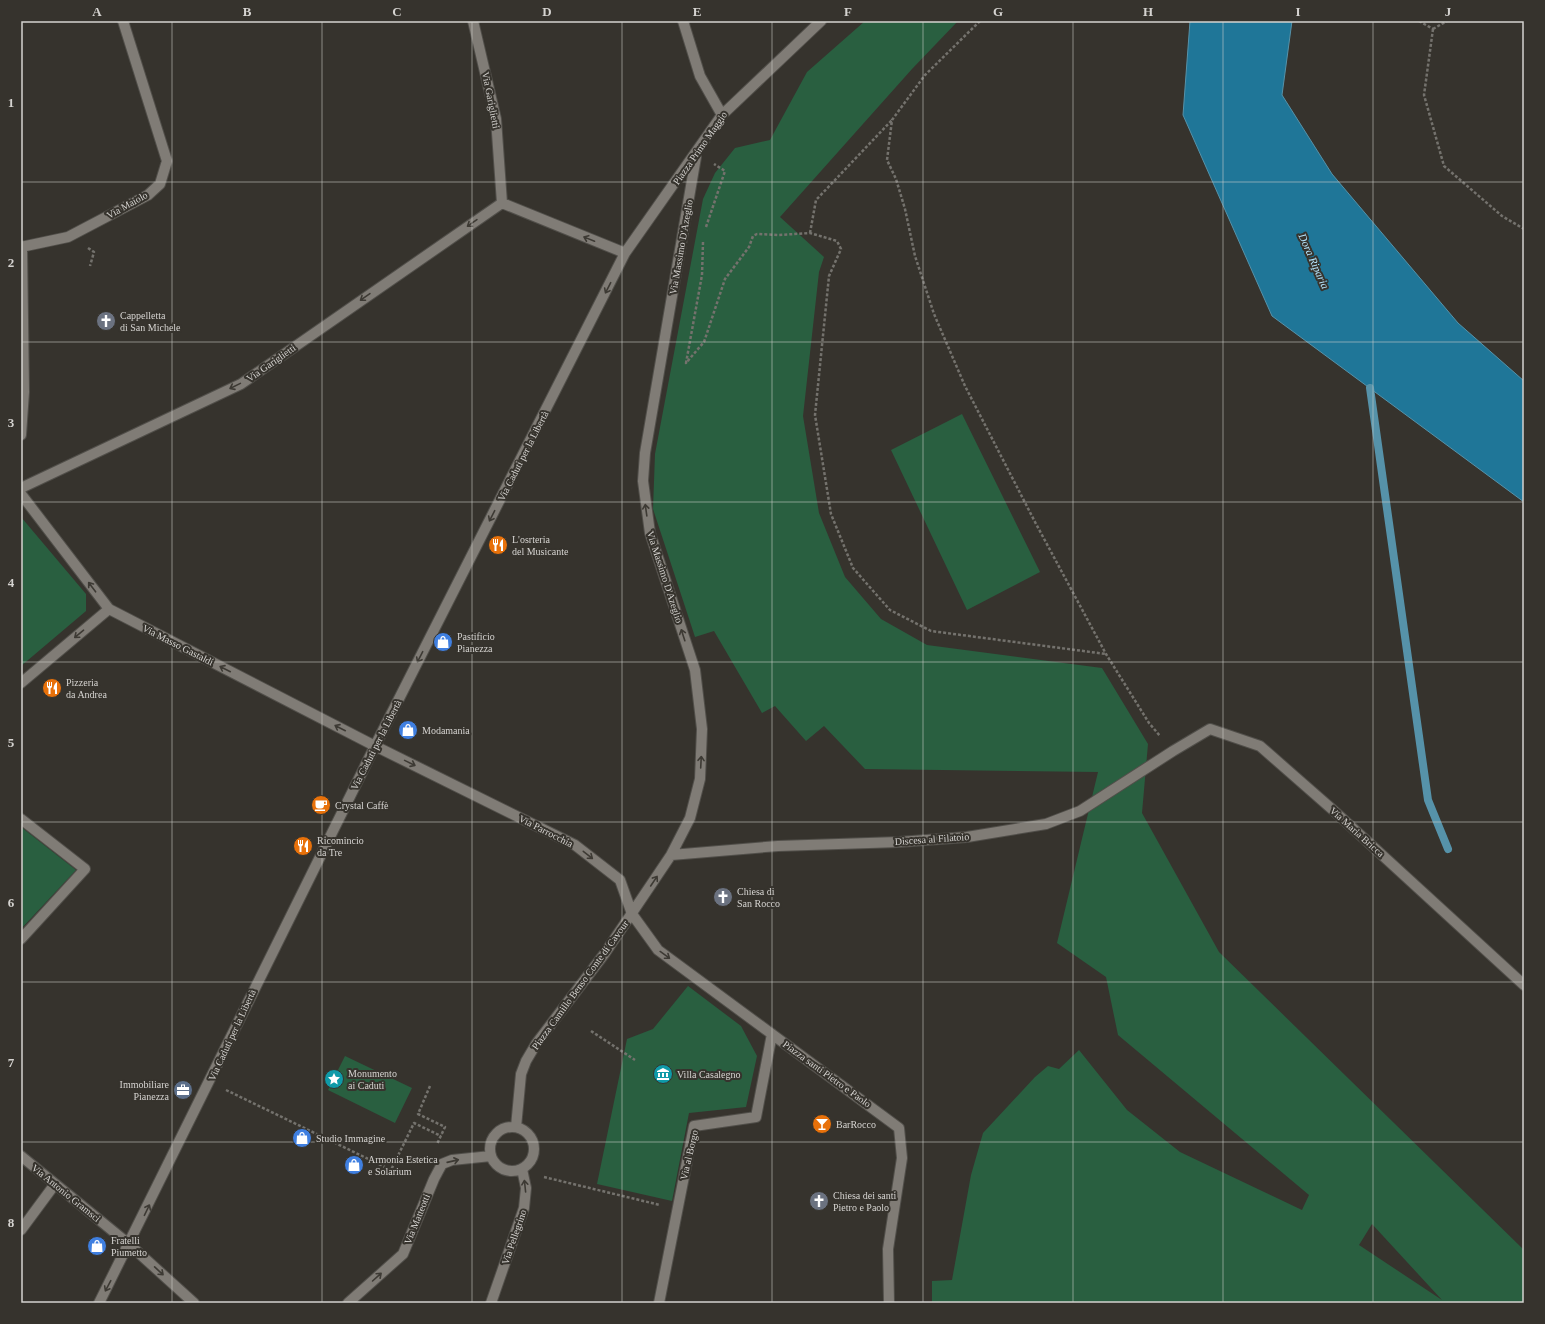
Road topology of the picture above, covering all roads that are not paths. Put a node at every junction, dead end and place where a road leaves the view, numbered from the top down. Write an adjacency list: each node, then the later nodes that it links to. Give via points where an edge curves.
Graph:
1 (123, 21): 8 (street, Via Maiolo, via 167,161 160,184 148,195 68,237)
2 (473, 21): 7 (street, Via Gariglietti, via 496,120)
3 (683, 21): 5 (street, via 700,76)
4 (821, 21): 5 (street, Piazza Primo Maggio)
5 (722, 115): 6 (street, Piazza Primo Maggio)
6 (697, 153): 9 (street, Piazza Primo Maggio); 18 (street, Via Massimo D'Azeglio, one-way to 6, via 690,818 700,779 702,729 695,670 650,533 643,481 645,453)
7 (502, 203): 9 (street, one-way to 7); 11 (street, Via Gariglietti, one-way to 11, via 241,384)
8 (22, 246): 10 (street, via 24,392)
9 (625, 253): 15 (street, Via Caduti per la Libertà, one-way to 15)
10 (21, 435)
11 (21, 488)
12 (21, 494): 13 (street, Via Masso Gastaldi, one-way to 12)
13 (109, 609): 14 (street, one-way to 14); 15 (street, Via Masso Gastaldi, one-way to 13)
14 (21, 683)
15 (375, 746): 19 (street, Via Parrocchia, one-way to 19, via 575,845 620,880); 29 (street, Via Caduti per la Libertà, one-way to 15)
16 (1173, 751): 18 (street, Discesa al Filatoio, via 1080,811 1046,824 967,837 778,846); 21 (street, Via Maria Bricca, via 1210,729 1260,746)
17 (21, 819): 20 (street, via 85,869)
18 (671, 855): 19 (street, Via Massimo D'Azeglio, one-way to 18)
19 (632, 914): 22 (street, Via Parrocchia, one-way to 22, via 658,950); 23 (street, Piazza Camillo Benso Conte di Cavour, via 526,1061 521,1074)
20 (21, 939)
21 (1524, 985)
22 (772, 1034): 34 (street, Via al Borgo, via 756,1117 694,1126); 35 (street, Piazza santi Pietro e Paolo, via 899,1128 902,1158 888,1249)
23 (516, 1126): 25 (street, via 504,1128 494,1136); 26 (street, via 529,1134 535,1146 532,1159)
24 (21, 1156): 27 (street, Via Antonio Gramsci)
25 (491, 1156): 26 (street, via 500,1167 515,1171); 32 (street, Via Matteotti, one-way to 25, via 403,1254 442,1164 452,1160)
26 (522, 1169): 33 (street, Via Pellegrino, one-way to 26, via 524,1208 526,1188)
27 (55, 1184): 28 (street); 29 (street, Via Antonio Gramsci)
28 (21, 1230)
29 (130, 1245): 30 (street, Via Caduti per la Libertà, one-way to 30); 31 (street, one-way to 31)
30 (100, 1303)
31 (194, 1303)
32 (348, 1303)
33 (491, 1303)
34 (659, 1303)
35 (889, 1303)

